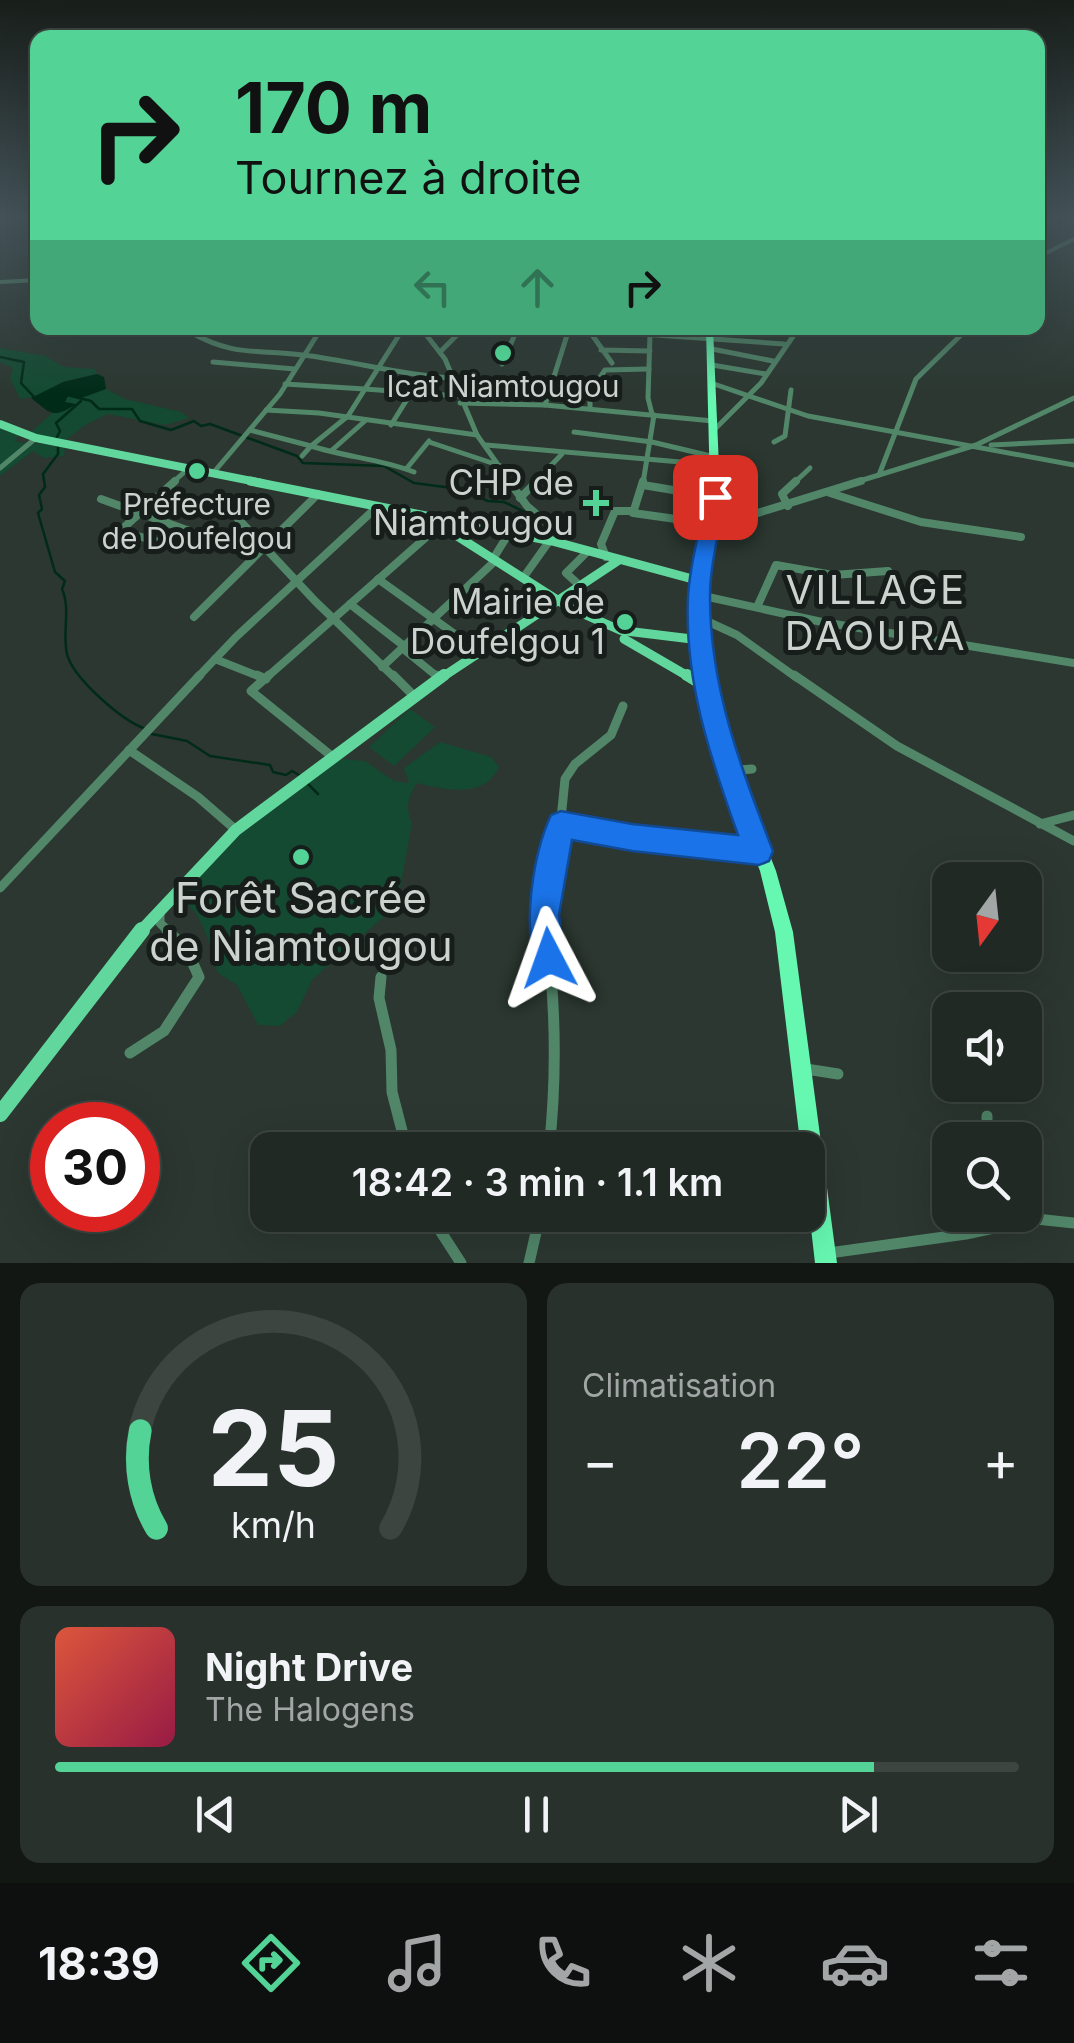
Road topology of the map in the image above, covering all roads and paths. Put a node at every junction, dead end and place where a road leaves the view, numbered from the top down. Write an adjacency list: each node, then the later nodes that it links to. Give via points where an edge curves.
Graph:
1 (30, 280): 2 (street)
2 (0, 282)
3 (198, 335): 20 (street, via 221,348)
4 (317, 335): 20 (street)
5 (398, 335): 27 (street)
6 (427, 335): 19 (street)
7 (457, 335): 19 (street)
8 (515, 335): 23 (street)
9 (565, 335): 38 (street)
10 (592, 335): 17 (street)
11 (654, 335): 18 (street)
12 (669, 335): 15 (street)
13 (792, 335): 16 (street)
14 (961, 335): 50 (street, via 916,379)
15 (711, 344): 16 (street); 21 (street); 28 (street); 31 (highway)
16 (784, 344): 21 (street)
17 (602, 350): 18 (street); 24 (street)
18 (650, 350): 26 (street)
19 (441, 351): 29 (street)
20 (304, 355): 25 (street); 27 (street)
21 (774, 361): 28 (street)
22 (213, 362): 25 (street)
23 (502, 364)
24 (612, 364)
25 (295, 369): 30 (street)
26 (649, 369): 39 (street, via 604,371 590,392); 42 (street)
27 (376, 370): 29 (street); 32 (street)
28 (766, 374): 35 (street)
29 (450, 378): 37 (street)
30 (285, 384): 32 (street); 40 (street)
31 (714, 384): 35 (street); 46 (highway)
32 (366, 389): 34 (street); 43 (street)
33 (792, 390): 41 (street)
34 (411, 393): 37 (street); 45 (street)
35 (748, 398): 41 (street); 46 (street)
36 (1074, 398): 60 (street)
37 (459, 399): 38 (street); 52 (street)
38 (545, 405): 39 (street)
39 (590, 408): 42 (street)
40 (266, 410): 43 (street); 51 (street)
41 (788, 410): 50 (street); 56 (street, via 784,440)
42 (653, 414): 46 (street); 55 (street)
43 (348, 416): 44 (street); 59 (street)
44 (366, 420): 45 (street); 61 (street)
45 (391, 424): 48 (street)
46 (714, 425): 65 (highway)
47 (2, 427): 53 (main road)
48 (434, 432): 52 (street); 54 (street)
49 (574, 432): 55 (street)
50 (895, 432): 60 (street); 72 (street)
51 (246, 434): 59 (street); 71 (street)
52 (478, 435): 58 (street)
53 (36, 438): 68 (main road); 69 (street)
54 (429, 442): 61 (street, via 411,470); 67 (street)
55 (652, 442): 64 (street); 65 (street)
56 (774, 442)
57 (1074, 442): 60 (street)
58 (486, 445): 62 (street); 67 (street)
59 (311, 446): 61 (street); 63 (street)
60 (976, 446): 66 (street); 72 (street)
61 (331, 451)
62 (562, 454): 64 (street); 78 (street)
63 (302, 456)
64 (648, 459): 65 (street); 73 (street)
65 (715, 461): 76 (highway)
66 (1074, 465)
67 (501, 466): 78 (street)
68 (190, 467): 71 (main road); 82 (street)
69 (0, 468)
70 (810, 468): 81 (street, via 782,494)
71 (214, 472): 75 (main road)
72 (879, 475): 74 (street)
73 (643, 484): 76 (street); 83 (street)
74 (830, 493): 81 (street); 90 (street, via 920,522)
75 (318, 494): 80 (main road); 92 (street)
76 (715, 497): 87 (highway)
77 (100, 498): 82 (street)
78 (520, 498): 89 (street)
79 (226, 506): 92 (street)
80 (378, 506): 84 (main road); 100 (street)
81 (788, 506): 87 (street)
82 (142, 512): 91 (street, via 120,531); 94 (street)
83 (633, 512): 87 (street); 95 (street, via 615,511 601,544)
84 (428, 517): 86 (main road); 88 (main road)
85 (565, 519): 89 (street)
86 (440, 525): 96 (main road); 101 (street)
87 (711, 526): 103 (highway)
88 (509, 533): 89 (main road); 96 (street)
89 (554, 536): 93 (main road); 99 (street)
90 (1021, 537)
91 (159, 542)
92 (267, 547): 94 (street); 100 (street)
93 (587, 552): 95 (main road); 102 (street, via 566,573)
94 (256, 555): 107 (street)
95 (606, 557): 97 (main road)
96 (494, 560): 99 (main road); 108 (street)
97 (618, 560): 102 (main road); 103 (main road)
98 (888, 572): 106 (street, via 833,575 780,564)
99 (524, 578): 104 (main road)
100 (294, 579): 110 (street); 117 (street)
101 (378, 579): 105 (street); 108 (street)
102 (578, 584): 104 (main road)
103 (700, 588): 106 (street); 109 (highway)
104 (554, 598): 111 (main road); 112 (main road)
105 (350, 604): 110 (street); 114 (street)
106 (758, 606): 118 (street)
107 (194, 616)
108 (434, 618): 114 (street); 115 (street)
109 (700, 618): 113 (highway); 131 (street, via 843,712)
110 (333, 619): 119 (street); 121 (street)
111 (622, 634): 113 (main road); 122 (main road)
112 (496, 637): 115 (main road); 116 (street)
113 (700, 640): 122 (highway)
114 (403, 647): 119 (street); 120 (street)
115 (478, 650): 120 (main road)
116 (518, 652)
117 (215, 660): 121 (street); 125 (street)
118 (1074, 663)
119 (382, 667): 123 (street)
120 (439, 678): 123 (main road)
121 (266, 679): 126 (street, via 251,691)
122 (705, 686): 128 (highway)
123 (414, 696): 126 (main road)
124 (622, 706): 130 (street, via 611,735 565,779)
125 (130, 750): 132 (street); 135 (street)
126 (334, 758): 132 (main road)
127 (752, 769): 128 (street)
128 (728, 771): 134 (highway)
129 (1074, 815): 131 (street)
130 (561, 824): 134 (street); 145 (street, via 544,915 553,979)
131 (1040, 824): 133 (street)
132 (236, 830): 136 (main road)
133 (1074, 841)
134 (759, 851): 139 (highway, via 784,932)
135 (0, 888)
136 (160, 913): 138 (street, via 160,923 188,950 200,976 164,1031); 141 (main road)
137 (381, 977): 144 (street)
138 (130, 1053)
139 (802, 1069): 140 (street); 151 (highway)
140 (838, 1074)
141 (0, 1114)
142 (987, 1116): 143 (street)
143 (987, 1122)
144 (402, 1132)
145 (551, 1132)
146 (1042, 1220): 147 (street)
147 (1074, 1223)
148 (441, 1232): 152 (street)
149 (536, 1232): 153 (street)
150 (972, 1232): 151 (street)
151 (825, 1258)
152 (461, 1263)
153 (529, 1263)

